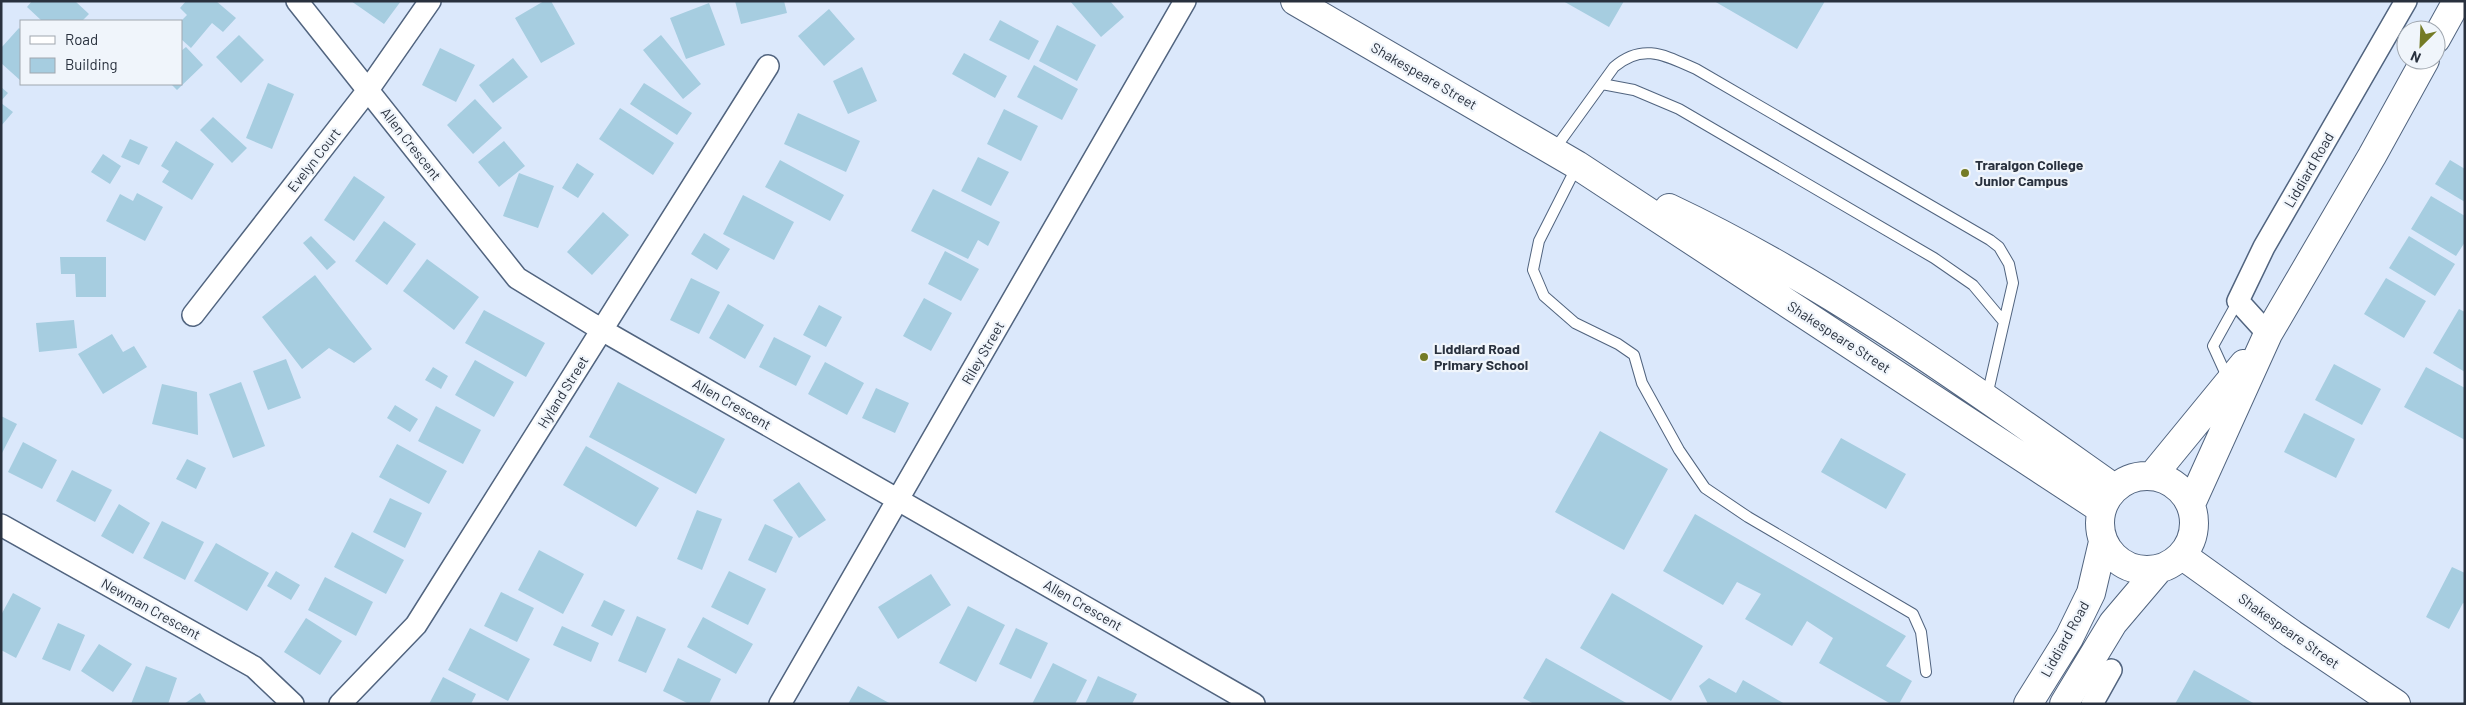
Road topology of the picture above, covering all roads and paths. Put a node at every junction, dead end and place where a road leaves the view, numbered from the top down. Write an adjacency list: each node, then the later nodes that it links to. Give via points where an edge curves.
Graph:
1 (297, 1): 11 (street, Allen Crescent)
2 (430, 1): 11 (street, Evelyn Court)
3 (1185, 1): 23 (street, Riley Street)
4 (1295, 1): 12 (street, Shakespeare Street)
5 (2406, 1): 14 (street, Liddiard Road, via 2264,247)
6 (2459, 6): 7 (street)
7 (2446, 25)
8 (768, 66): 17 (street, Hyland Street)
9 (2419, 70): 18 (street)
10 (1602, 84): 12 (lane); 16 (lane, via 1634,90 1679,109 1934,258 1973,285); 16 (lane, via 1614,67 1627,58 1642,53 1664,55 1696,69 1990,240 2005,256 2012,273 2013,283)
11 (368, 90): 15 (street, Evelyn Court); 17 (street, Allen Crescent, via 517,278)
12 (1553, 151): 13 (street, Shakespeare Street)
13 (1577, 165): 20 (street, Shakespeare Street, via 1727,236); 22 (street, Shakespeare Street); 30 (lane, via 1539,240 1533,270 1544,296 1575,323 1634,355 1642,383 1679,450 1705,488 1748,517 1913,614 1921,632)
14 (2238, 301): 18 (street); 19 (lane, via 2213,346)
15 (193, 315)
16 (2004, 322): 20 (lane)
17 (602, 330): 23 (street, Allen Crescent); 32 (street, Hyland Street, via 416,625)
18 (2268, 334): 19 (street)
19 (2232, 394): 21 (street); 24 (street)
20 (1987, 398): 22 (street, Shakespeare Street)
21 (2153, 476): 22 (street, via 2137,476); 24 (street, via 2171,482)
22 (2108, 498): 26 (street, via 2099,526)
23 (899, 500): 33 (street, Riley Street); 34 (street, Allen Crescent)
24 (2191, 504): 27 (street, via 2196,519 2194,536)
25 (2, 528): 31 (street, Newman Crescent, via 254,668)
26 (2103, 542): 28 (street, via 2124,565 2142,571); 35 (street, Liddiard Road, via 2091,592 2069,638)
27 (2183, 556): 28 (street); 38 (street, Shakespeare Street)
28 (2158, 570): 36 (street, via 2113,623)
29 (2111, 670): 37 (street)
30 (1926, 672)
31 (293, 704)
32 (340, 704)
33 (780, 704)
34 (1254, 704)
35 (2028, 704)
36 (2064, 704)
37 (2092, 704)
38 (2396, 704)

